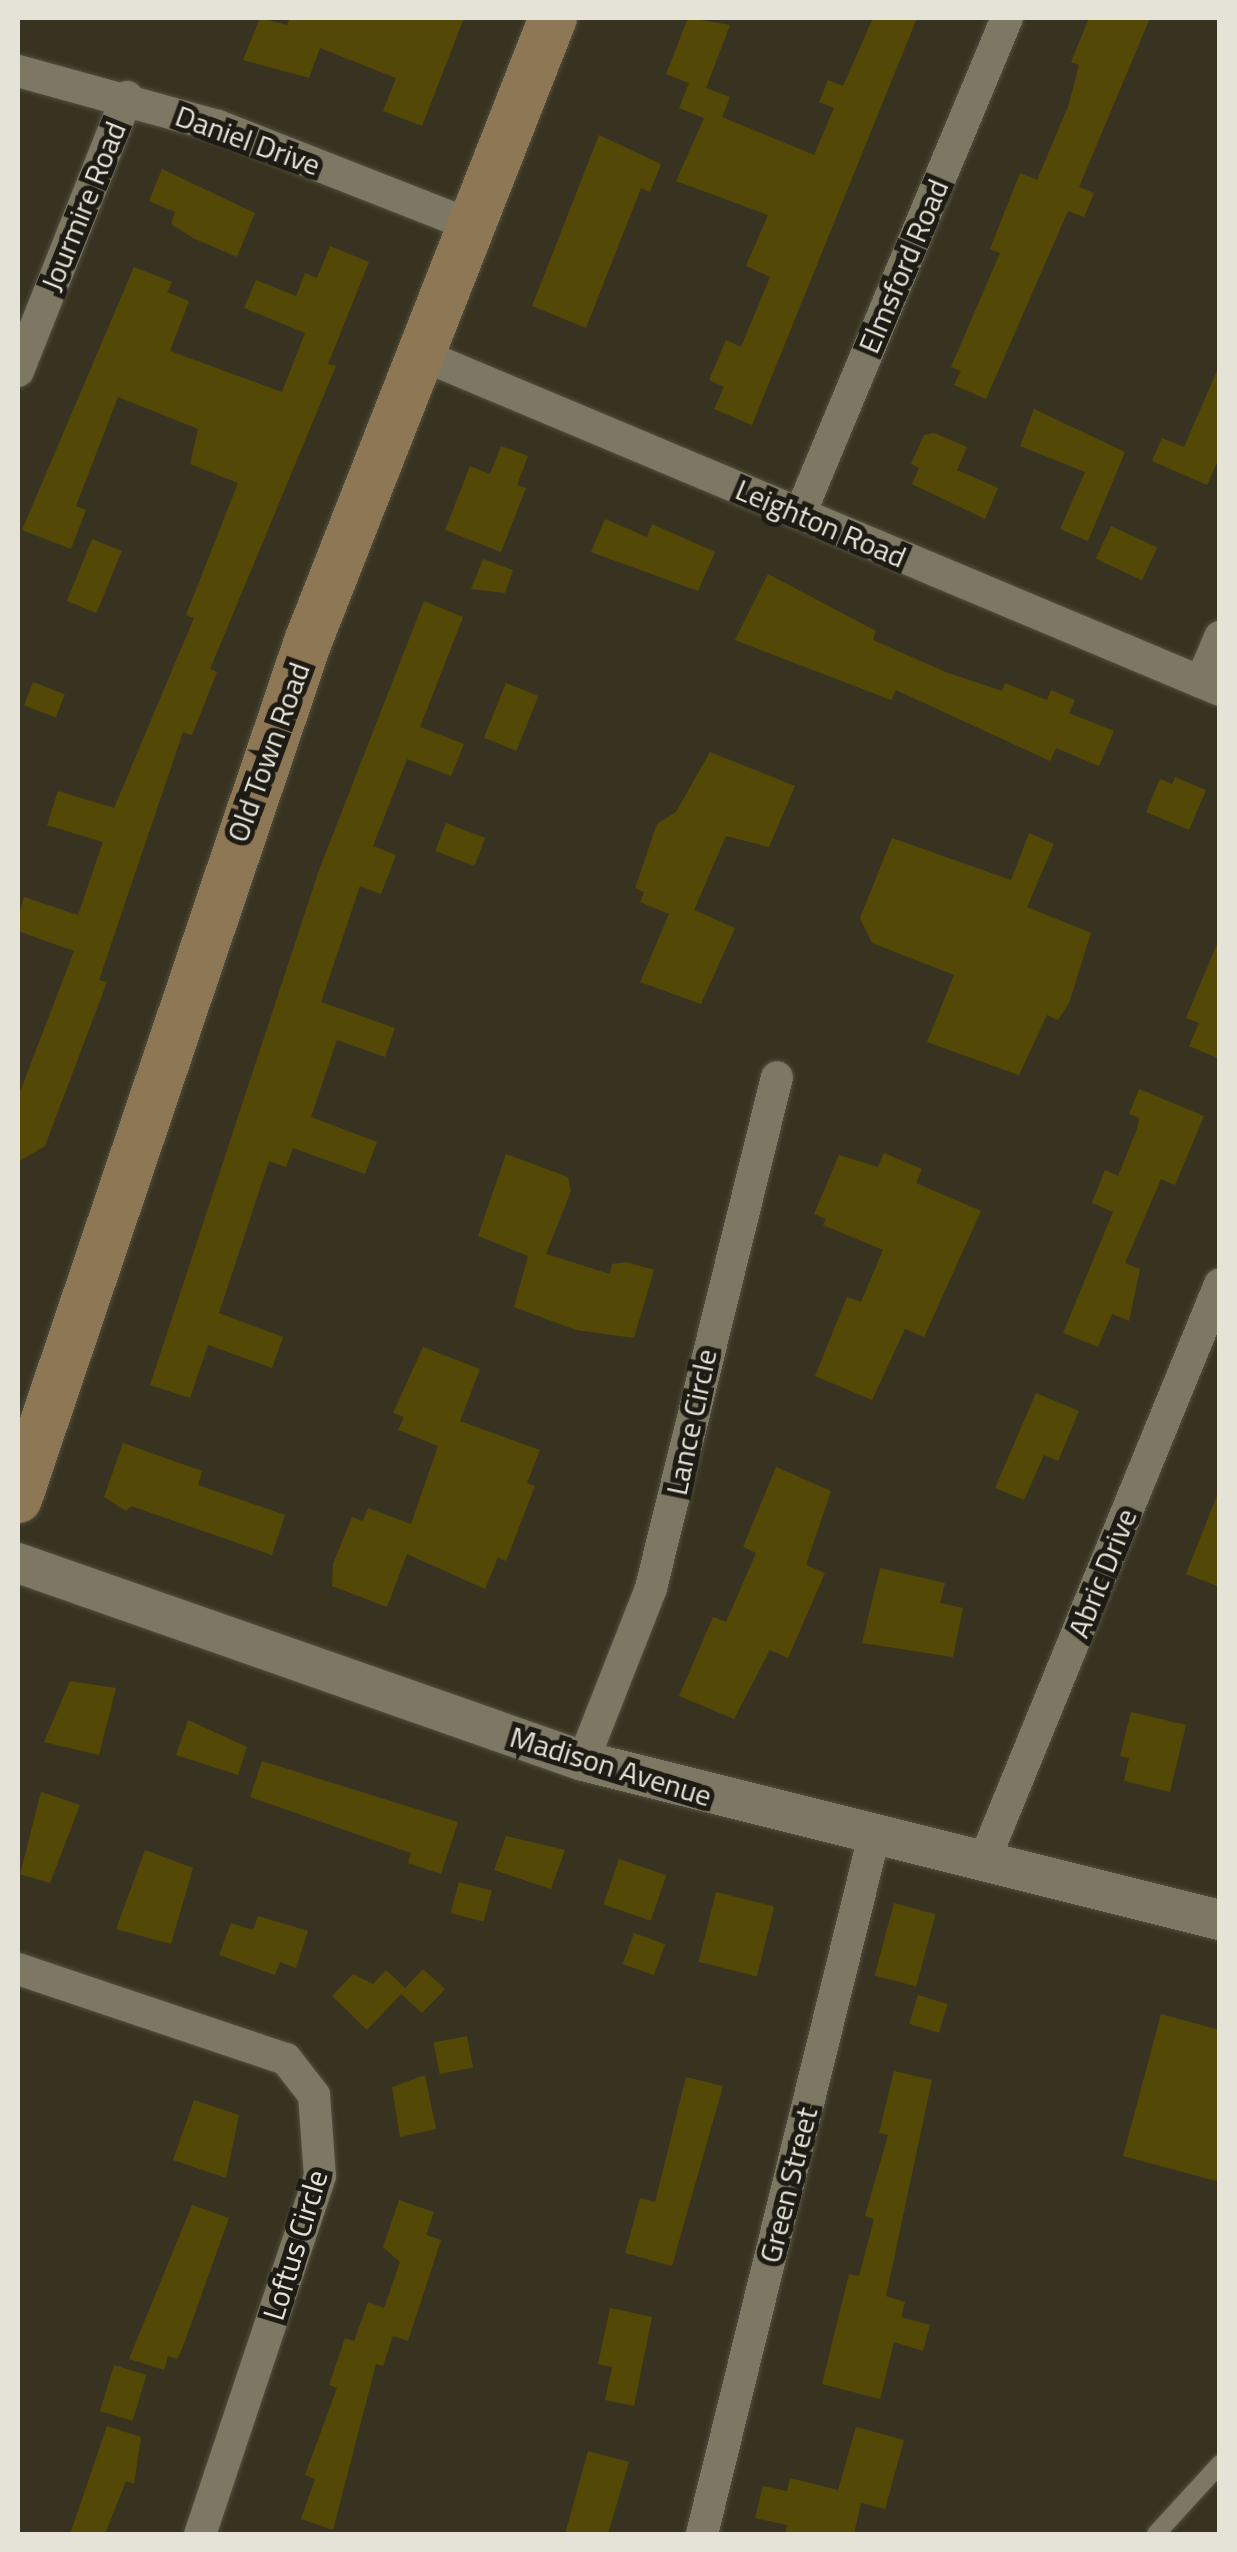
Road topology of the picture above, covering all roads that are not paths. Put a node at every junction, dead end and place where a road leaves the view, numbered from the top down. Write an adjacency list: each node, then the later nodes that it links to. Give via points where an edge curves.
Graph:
1 (554, 18): 5 (main road, Old Town Road)
2 (1007, 18): 8 (street, Elmsford Road)
3 (18, 70): 4 (street, Daniel Drive)
4 (127, 97): 5 (street, Daniel Drive); 7 (street, Jourmire Road)
5 (473, 226): 6 (main road, Old Town Road)
6 (422, 356): 8 (street, Leighton Road); 13 (main road, Old Town Road, via 217,896)
7 (18, 371)
8 (800, 514): 10 (street, Leighton Road)
9 (1220, 637): 10 (street)
10 (1210, 686)
11 (777, 1077): 15 (street, Lance Circle, via 650,1588)
12 (1220, 1284): 17 (street, Abric Drive)
13 (18, 1499)
14 (18, 1563): 15 (street, Madison Avenue)
15 (582, 1760): 16 (street, Madison Avenue)
16 (874, 1836): 17 (street, Madison Avenue); 22 (street, Green Street)
17 (984, 1862): 18 (street, Madison Avenue)
18 (1220, 1920)
19 (18, 1968): 21 (street, Loftus Circle, via 286,2059 314,2095 320,2176)
20 (1220, 2464): 23 (lane)
21 (200, 2534)
22 (702, 2534)
23 (1156, 2534)

